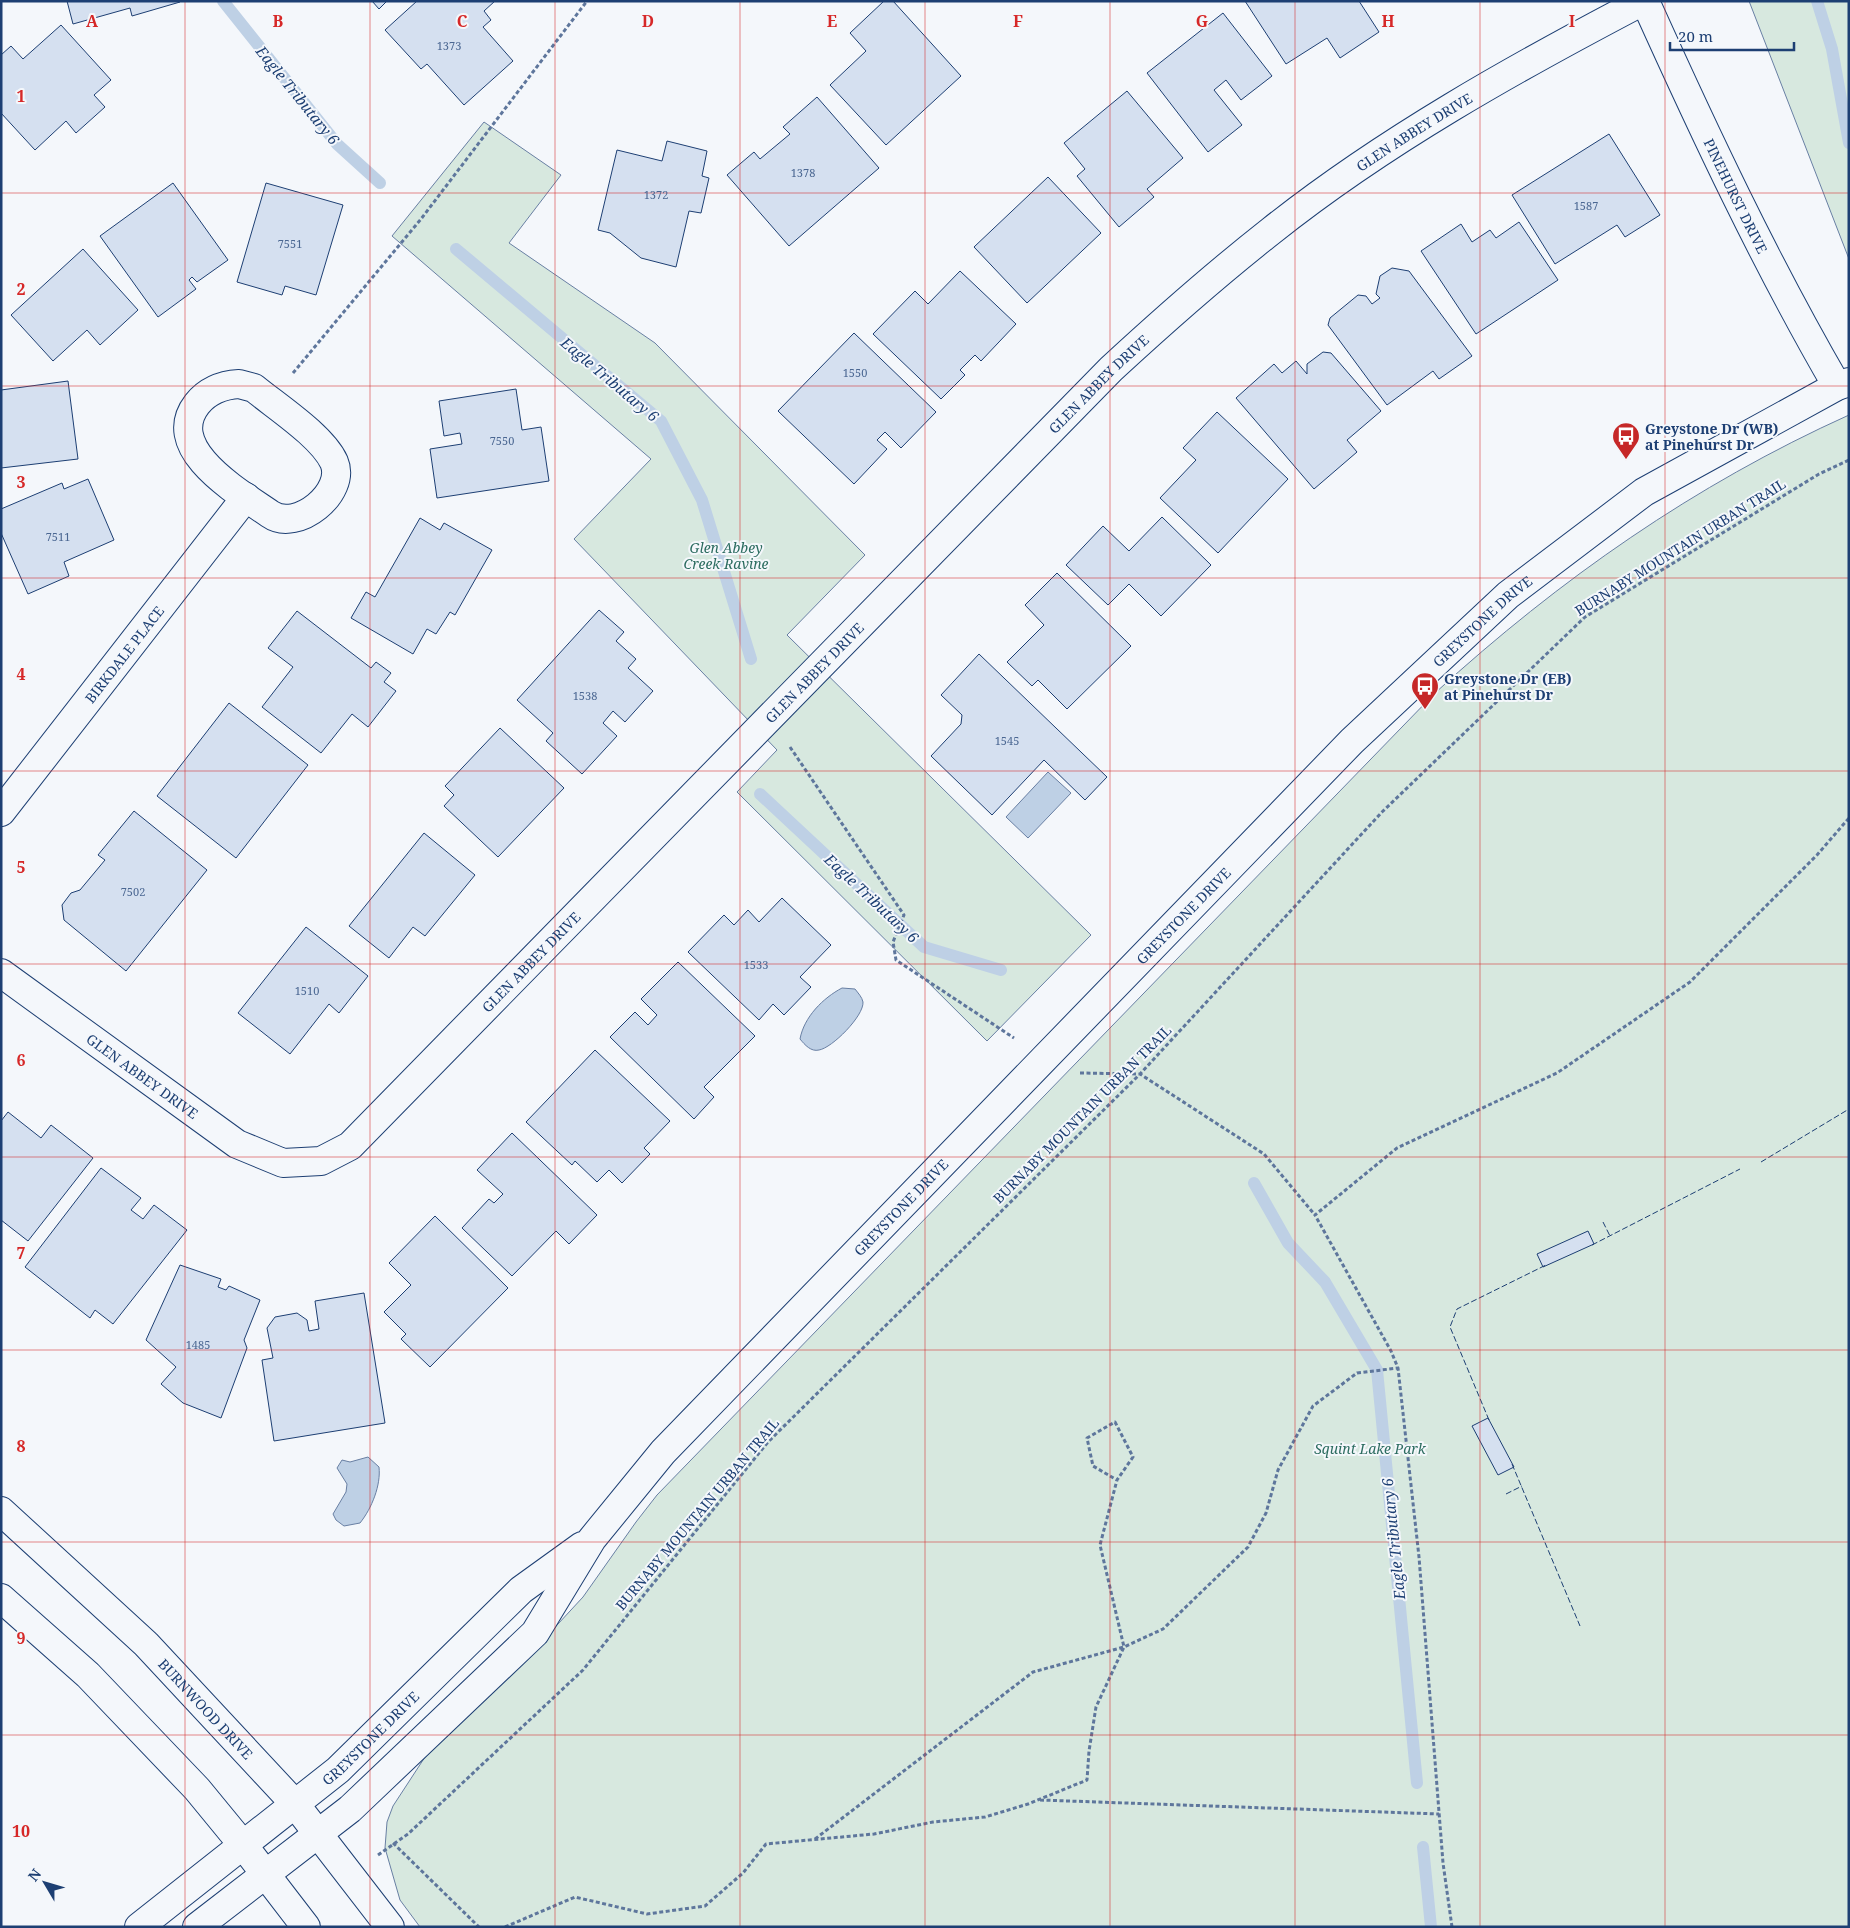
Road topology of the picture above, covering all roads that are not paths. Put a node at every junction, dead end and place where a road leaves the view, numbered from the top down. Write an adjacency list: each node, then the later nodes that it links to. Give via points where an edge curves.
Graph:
1 (1644, 1): 2 (street, PINEHURST DRIVE, via 1802,326); 5 (street, GLEN ABBEY DRIVE, via 1510,72 1380,153 1264,236 1174,310 1111,369 350,1146 320,1161 283,1164 237,1144)
2 (1843, 384): 7 (street, GREYSTONE DRIVE, via 1644,492 1508,595 1352,741 663,1452)
3 (246, 497): 3 (street, via 273,516 291,519 306,515 324,500 336,480 335,465 326,447 254,388 226,385 205,394 194,408 188,427 192,446 202,463); 4 (street, BIRKDALE PLACE)
4 (1, 812)
5 (1, 973)
6 (1, 1511): 9 (street, BURNWOOD DRIVE, via 146,1644)
7 (592, 1539): 9 (street, GREYSTONE DRIVE, via 522,1590 338,1770); 10 (street, GREYSTONE DRIVE, via 535,1633 350,1809)
8 (1, 1598): 11 (street, via 88,1675 197,1789)
9 (295, 1804): 10 (street, BURNWOOD DRIVE); 11 (street, GREYSTONE DRIVE)
10 (319, 1833): 12 (street, GREYSTONE DRIVE); 16 (street, BURNWOOD DRIVE)
11 (243, 1844): 12 (street); 13 (street, GREYSTONE DRIVE)
12 (266, 1874): 14 (street, GREYSTONE DRIVE); 15 (street)
13 (139, 1927)
14 (197, 1927)
15 (306, 1927)
16 (390, 1927)

